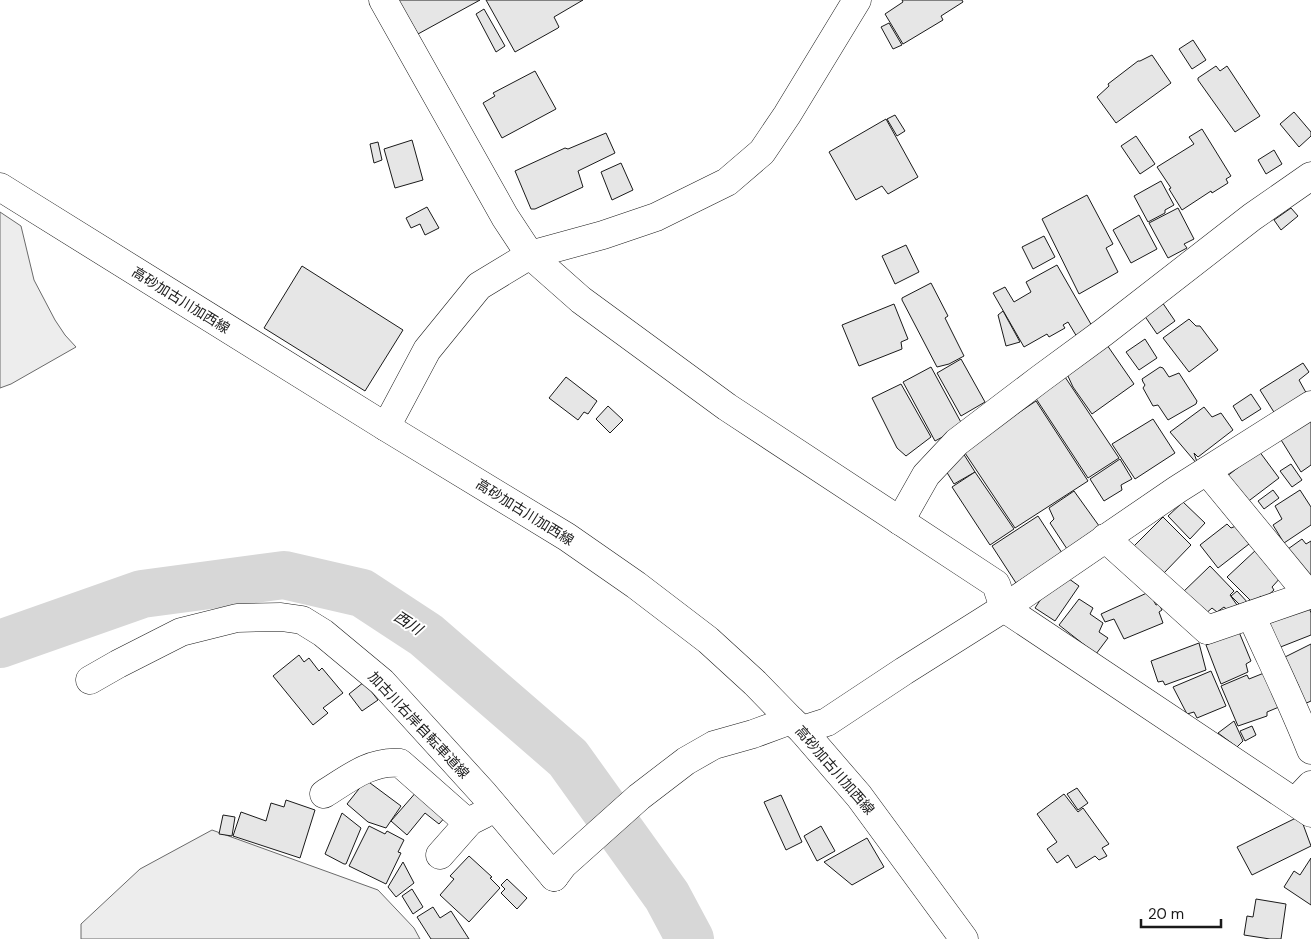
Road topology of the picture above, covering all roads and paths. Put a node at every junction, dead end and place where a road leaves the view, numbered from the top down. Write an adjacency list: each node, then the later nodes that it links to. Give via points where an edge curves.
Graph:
1 (383, 0): 5 (street)
2 (857, 0): 5 (street, via 762,152 727,182 656,217)
3 (1311, 176): 9 (street, via 1252,217 957,442 926,475)
4 (0, 187): 7 (street, 高砂加古川加西線)
5 (530, 256): 7 (street, via 479,286 427,350); 9 (street, via 581,300 727,407)
6 (1311, 406): 8 (street)
7 (386, 427): 15 (street, 高砂加古川加西線, via 567,537 636,585 708,640)
8 (1207, 471): 10 (street); 11 (street)
9 (900, 521): 12 (street, via 996,584)
10 (1105, 538): 12 (street); 13 (street, via 1207,630)
11 (1310, 594): 13 (street)
12 (1004, 608): 15 (street, via 827,722); 18 (street)
13 (1251, 615): 16 (street)
14 (90, 680): 19 (street, 加古川右岸自転車道線, via 181,632 237,618 302,620 323,633 382,682)
15 (796, 725): 19 (street, 加古川右岸自転車道線, via 714,745 686,762 635,801 559,871); 22 (street, 高砂加古川加西線, via 859,796)
16 (1311, 750)
17 (324, 794): 20 (street, via 374,765 400,762)
18 (1306, 800)
19 (497, 808): 20 (street)
20 (468, 823): 21 (street)
21 (440, 855)
22 (964, 939)

